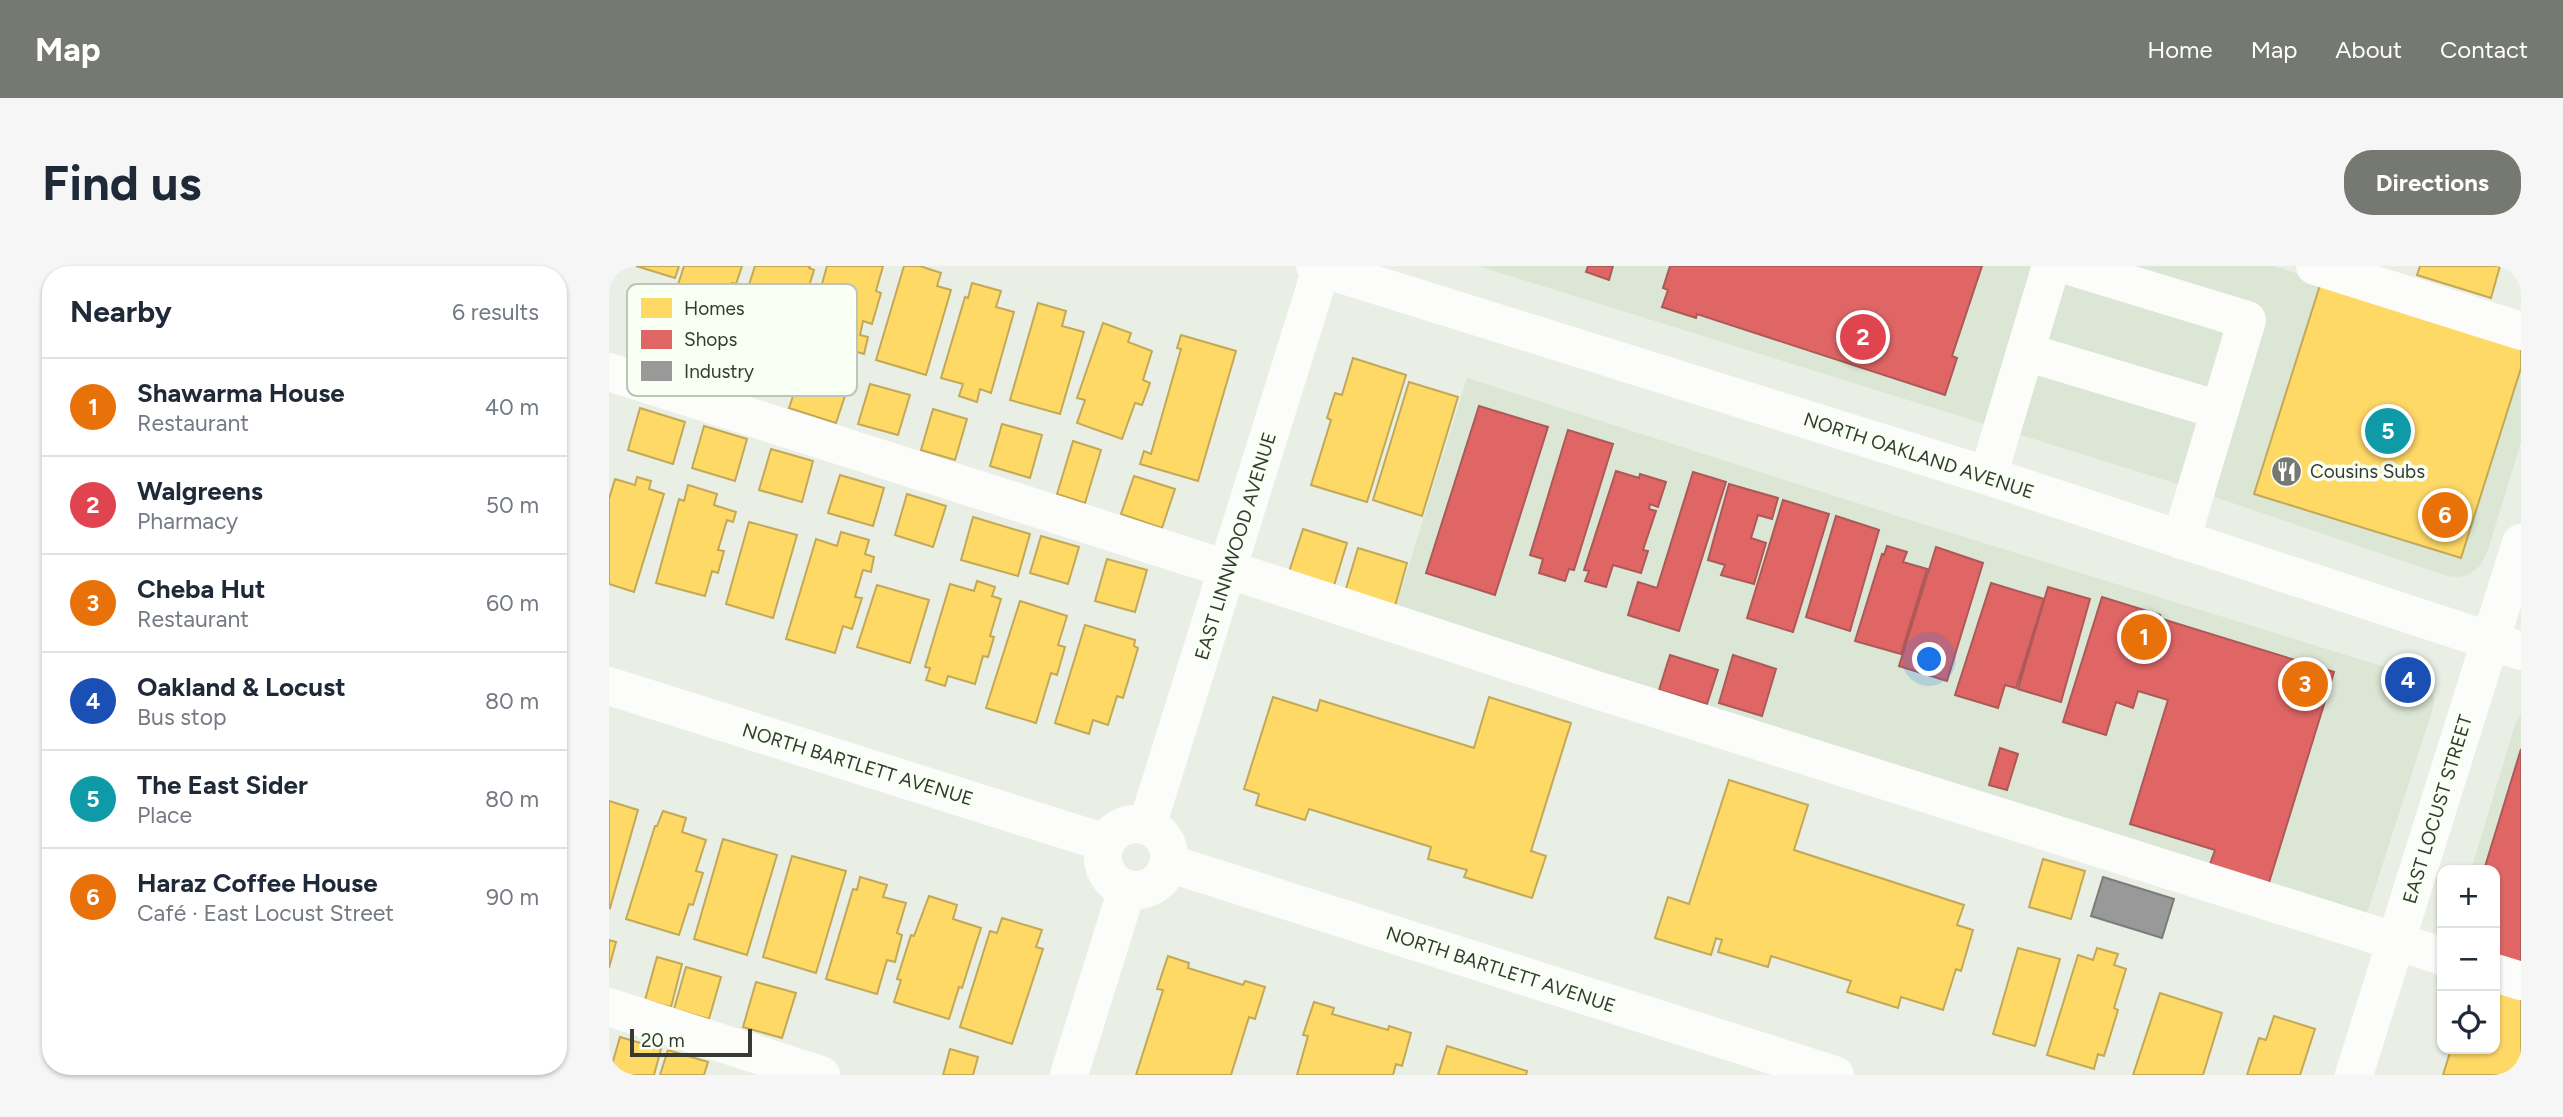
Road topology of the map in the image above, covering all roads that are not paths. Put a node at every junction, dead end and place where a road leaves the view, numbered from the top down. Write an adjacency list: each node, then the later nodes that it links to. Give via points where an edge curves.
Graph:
1 (2052, 266): 6 (street)
2 (2070, 266): 10 (street, via 2247,320)
3 (2315, 266): 5 (street)
4 (1320, 267): 11 (street, NORTH OAKLAND AVENUE); 14 (street, EAST LINNWOOD AVENUE)
5 (2521, 331)
6 (2026, 352): 10 (street); 11 (street)
7 (609, 372): 8 (street)
8 (627, 378)
9 (684, 396): 14 (street)
10 (2220, 410): 12 (street)
11 (1988, 476): 12 (street, NORTH OAKLAND AVENUE)
12 (2181, 540): 15 (street, NORTH OAKLAND AVENUE)
13 (2521, 543): 15 (street, EAST LOCUST STREET)
14 (1227, 569): 17 (street, EAST LINNWOOD AVENUE); 21 (street, via 1617,697)
15 (2505, 646): 21 (street, EAST LOCUST STREET)
16 (609, 686): 18 (street, NORTH BARTLETT AVENUE)
17 (1147, 826): 18 (street, via 1120,828); 19 (street, via 1165,841)
18 (1106, 844): 20 (street, via 1106,871)
19 (1168, 863): 20 (street, via 1158,882); 28 (street, NORTH BARTLETT AVENUE)
20 (1128, 889): 27 (street)
21 (2396, 941): 22 (street); 29 (street, EAST LOCUST STREET)
22 (2437, 954)
23 (2500, 975): 24 (street)
24 (2521, 981)
25 (609, 1007): 26 (street)
26 (821, 1075)
27 (1069, 1075)
28 (1835, 1075)
29 (2354, 1075)

